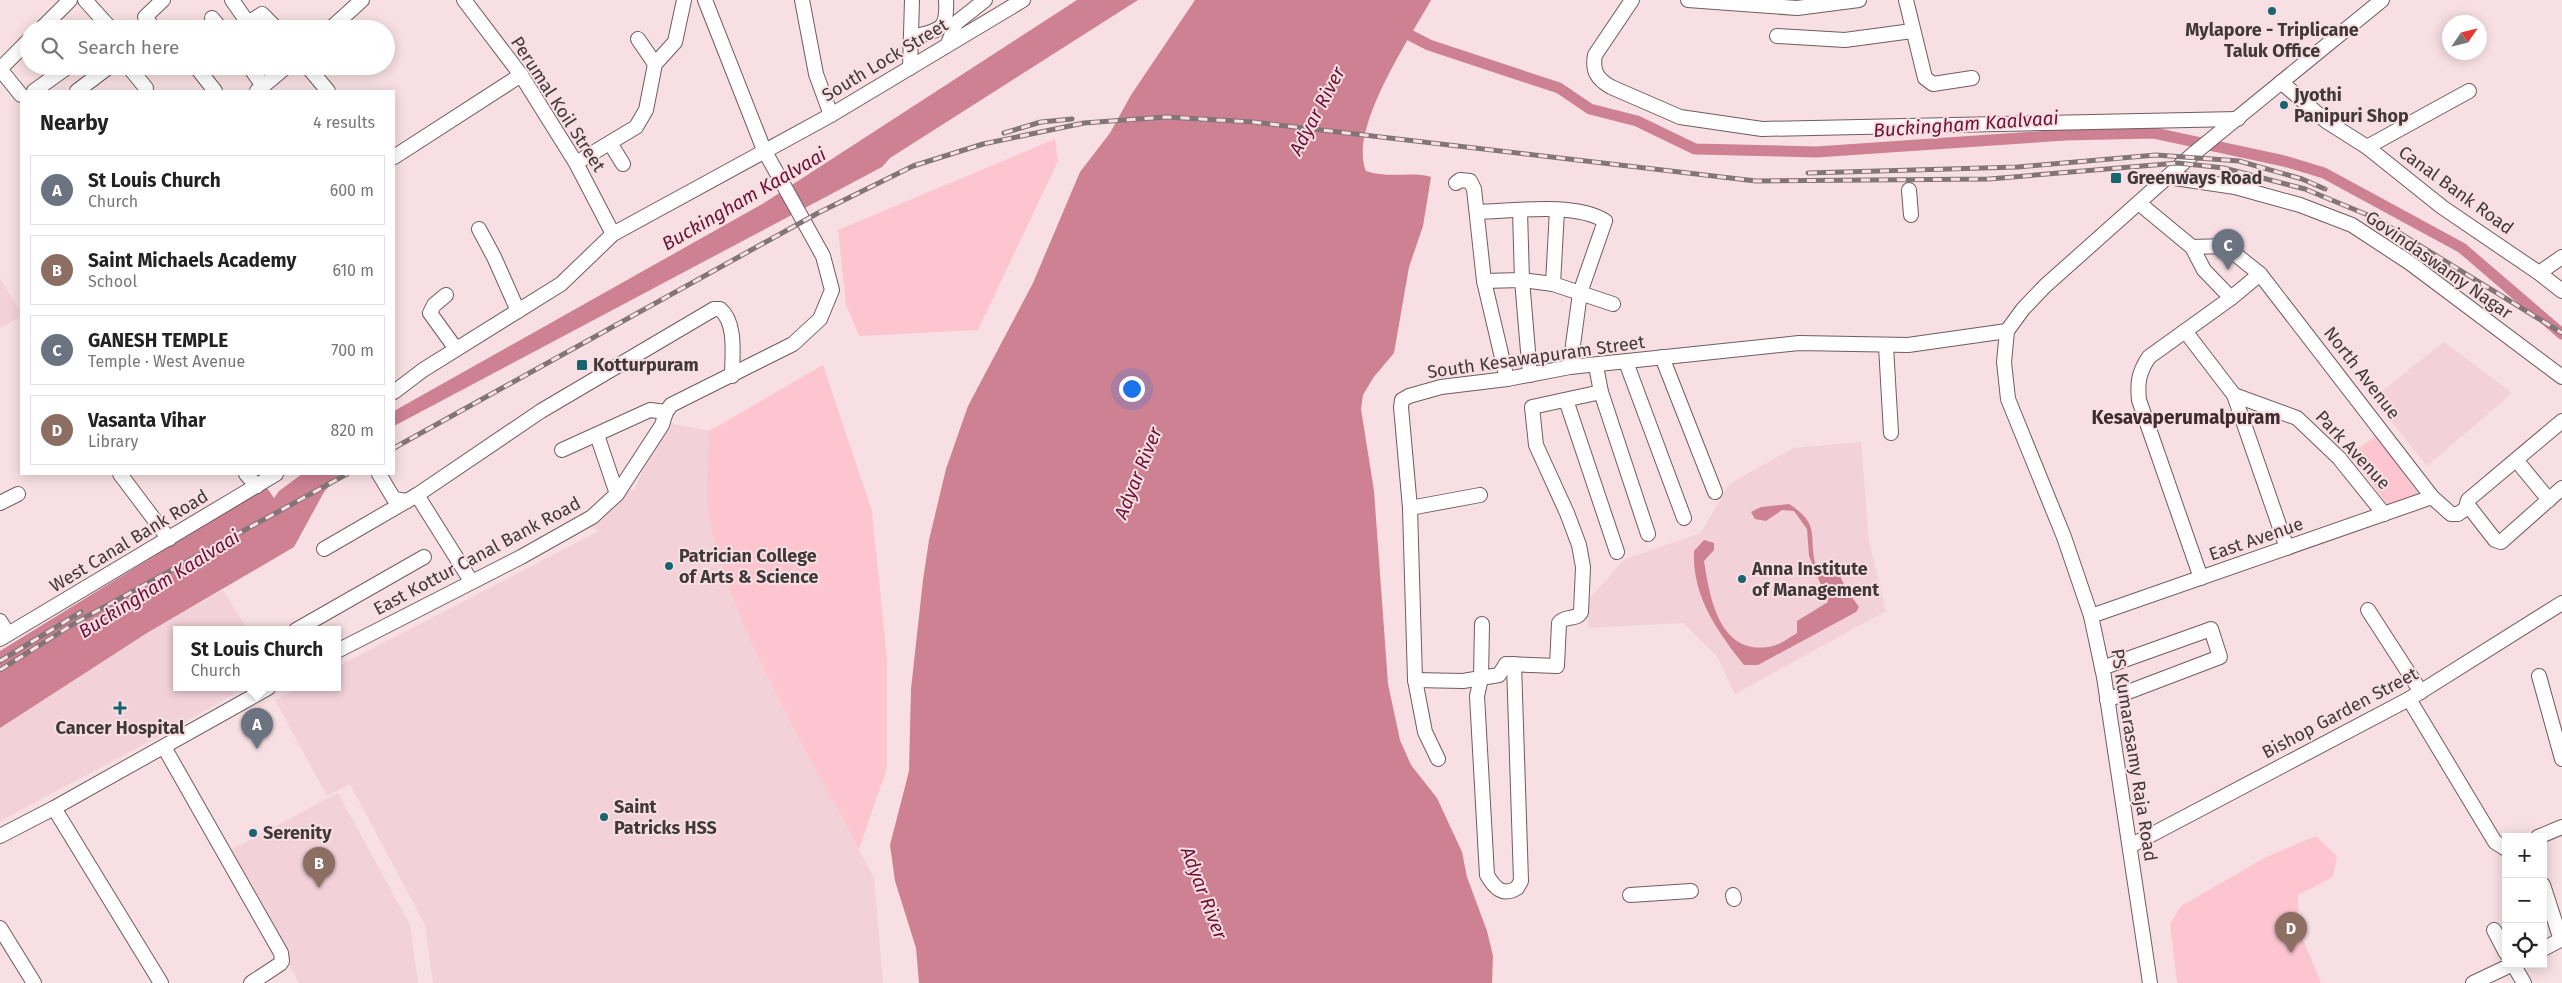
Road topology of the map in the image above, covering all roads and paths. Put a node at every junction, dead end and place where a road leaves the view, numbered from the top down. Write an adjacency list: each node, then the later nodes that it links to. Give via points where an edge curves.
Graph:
1 (70, 0): 19 (street)
2 (85, 0): 20 (street)
3 (163, 0): 21 (street, via 145,17)
4 (232, 0): 22 (street)
5 (362, 0): 25 (street)
6 (464, 0): 42 (street, Perumal Koil Street)
7 (684, 0): 32 (street, via 675,42)
8 (705, 0): 57 (street)
9 (802, 0): 53 (street, via 816,74)
10 (912, 0): 28 (street)
11 (946, 0): 28 (street, via 944,24 939,29)
12 (986, 0): 30 (street, via 956,23)
13 (1023, 0): 30 (street, South Lock Street)
14 (1632, 0): 54 (street, via 1595,55 1596,74 1611,87 1680,116 1762,129)
15 (1688, 0): 16 (street, via 1797,8)
16 (1859, 0)
17 (1906, 0): 26 (street)
18 (2382, 0): 44 (street)
19 (50, 20)
20 (103, 20)
21 (147, 20)
22 (246, 20)
23 (253, 20): 24 (street, via 262,14)
24 (268, 20)
25 (340, 20)
26 (1912, 31): 27 (street, via 1844,40); 43 (street, via 1928,82)
27 (1777, 36)
28 (911, 38): 33 (street)
29 (638, 39): 32 (street)
30 (948, 44): 33 (street, South Lock Street)
31 (20, 49): 34 (street)
32 (655, 64): 55 (street, via 646,110 636,127)
33 (910, 68): 53 (street, South Lock Street)
34 (0, 69): 52 (street)
35 (56, 75): 47 (street)
36 (98, 75): 48 (street)
37 (135, 75): 45 (street)
38 (202, 75): 49 (street)
39 (256, 75): 46 (street)
40 (278, 75): 46 (street)
41 (315, 75): 50 (street)
42 (521, 75): 58 (street); 59 (street, Perumal Koil Street)
43 (1972, 78)
44 (2281, 82): 54 (street); 56 (street, Canal Bank Road, via 2326,121)
45 (146, 88)
46 (265, 88)
47 (35, 90)
48 (78, 90)
49 (214, 90)
50 (327, 90)
51 (2469, 91): 56 (street)
52 (20, 95)
53 (831, 115): 57 (street, South Lock Street)
54 (2238, 119): 61 (street)
55 (610, 143): 59 (street); 60 (street)
56 (2367, 147): 73 (street, Canal Bank Road, via 2442,207)
57 (764, 150): 70 (street); 93 (street, East Kottur Canal Bank Road, via 823,256 832,290 820,319 793,344)
58 (395, 156)
59 (576, 164): 70 (street, Perumal Koil Street)
60 (623, 164)
61 (2168, 177): 64 (street); 94 (street, Govindaswamy Nagar, via 2235,187 2300,204 2352,225 2410,263)
62 (1456, 183): 67 (street, via 1466,180 1472,184)
63 (1909, 190): 68 (street)
64 (2140, 204): 71 (street); 84 (street, via 2045,286)
65 (1557, 210): 66 (street); 77 (street); 79 (street, via 1586,214 1605,221)
66 (1520, 211): 67 (street); 75 (street)
67 (1478, 212): 76 (street)
68 (1911, 215)
69 (479, 229): 83 (street)
70 (613, 234): 83 (street, via 561,284)
71 (2192, 247): 74 (street, North Avenue, via 2225,246); 81 (street, via 2204,270)
72 (2562, 258): 73 (street)
73 (2539, 273): 78 (street, Canal Bank Road)
74 (2260, 274): 81 (street); 116 (street, North Avenue)
75 (1522, 280): 76 (street); 77 (street); 92 (street)
76 (1484, 281): 95 (street)
77 (1553, 284): 79 (street)
78 (2562, 291)
79 (1580, 292): 82 (street); 91 (street)
80 (446, 294): 87 (street, via 430,313)
81 (2231, 298): 85 (street)
82 (1614, 304)
83 (518, 311): 87 (street)
84 (2007, 331): 86 (street, South Kesawapuram Street); 134 (street, PS Kumarasamy Raja Road, via 2004,362 2008,398 2064,537)
85 (2185, 331): 98 (street); 130 (street, via 2149,357 2137,383 2139,400)
86 (1886, 346): 88 (street, South Kesawapuram Street, via 1799,343); 102 (street)
87 (456, 349): 96 (street)
88 (1662, 357): 89 (street, South Kesawapuram Street); 112 (street)
89 (1626, 362): 90 (street, South Kesawapuram Street); 123 (street)
90 (1596, 366): 91 (street, South Kesawapuram Street); 97 (street)
91 (1570, 368): 92 (street, South Kesawapuram Street)
92 (1530, 375): 95 (street, South Kesawapuram Street)
93 (732, 376): 100 (street, East Kottur Canal Bank Road, via 675,402); 117 (street, via 729,320 720,309 714,309 541,411)
94 (2562, 377)
95 (1507, 379): 121 (street, South Kesawapuram Street, via 1441,387 1402,400 1400,407)
96 (395, 391)
97 (1601, 392): 99 (street); 124 (street)
98 (2234, 395): 122 (street, Park Avenue, via 2297,418 2339,458); 126 (street)
99 (1566, 400): 128 (street); 140 (street, via 1532,407 1536,445 1568,513 1579,545 1583,567 1581,612 1559,622 1557,666)
100 (666, 412): 103 (street, via 650,410); 114 (street, East Kottur Canal Bank Road, via 662,425)
101 (2562, 421): 105 (street)
102 (1891, 433)
103 (597, 435): 104 (street); 114 (street)
104 (562, 450)
105 (2517, 461): 118 (street); 120 (street, via 2468,500)
106 (121, 475): 125 (street)
107 (247, 475): 110 (street)
108 (272, 475): 110 (street, West Canal Bank Road)
109 (380, 475): 117 (street, via 398,501)
110 (257, 486): 125 (street, West Canal Bank Road)
111 (2562, 488): 118 (street)
112 (1715, 492)
113 (18, 494): 119 (street)
114 (617, 494): 131 (street, East Kottur Canal Bank Road, via 592,518)
115 (1480, 495): 121 (street)
116 (2432, 497): 120 (street, North Avenue, via 2451,514 2458,514); 122 (street, East Avenue)
117 (412, 498): 127 (street); 131 (street)
118 (2550, 500): 120 (street, via 2498,542)
119 (0, 503)
120 (2468, 507)
121 (1410, 508): 144 (street, South Kesawapuram Street)
122 (2384, 514): 126 (street, East Avenue)
123 (1684, 518)
124 (1648, 534)
125 (169, 539): 138 (street, West Canal Bank Road)
126 (2287, 548): 130 (street, East Avenue)
127 (324, 549)
128 (1617, 552)
129 (424, 557): 137 (street)
130 (2201, 578): 134 (street, East Avenue)
131 (471, 581): 139 (street, East Kottur Canal Bank Road)
132 (2562, 602): 146 (street, Bishop Garden Street)
133 (2368, 610): 146 (street)
134 (2091, 616): 141 (street, PS Kumarasamy Raja Road)
135 (0, 621): 138 (street)
136 (1482, 624): 143 (street)
137 (303, 626)
138 (4, 636)
139 (341, 648)
140 (1514, 664): 143 (street, via 1503,665 1499,675); 143 (street, via 1522,881 1511,892 1495,888 1487,875 1477,696)
141 (2102, 668): 147 (street, PS Kumarasamy Raja Road); 147 (street, via 2211,629 2220,657)
142 (2539, 676): 150 (street)
143 (1481, 678): 144 (street)
144 (1415, 680): 149 (street, South Kesawapuram Street, via 1425,732)
145 (263, 691): 148 (street)
146 (2415, 695): 155 (street, Bishop Garden Street); 156 (street, via 2495,842)
147 (2107, 700): 155 (street, PS Kumarasamy Raja Road)
148 (164, 747): 151 (street); 170 (street, via 281,953 280,964)
149 (1438, 759)
150 (2562, 759)
151 (54, 808): 154 (street); 169 (street)
152 (2562, 827): 153 (street)
153 (2547, 833)
154 (0, 836)
155 (2130, 846): 171 (street, PS Kumarasamy Raja Road)
156 (2502, 846)
157 (1691, 891): 158 (street)
158 (1630, 895)
159 (2547, 897): 162 (street)
160 (0, 928): 168 (street)
161 (2494, 930): 163 (street)
162 (2562, 940): 164 (street)
163 (2502, 945)
164 (2547, 947)
165 (2505, 968): 172 (street)
166 (2515, 968): 167 (street)
167 (2523, 981)
168 (34, 983)
169 (161, 983)
170 (251, 983)
171 (2150, 983)
172 (2473, 983)

